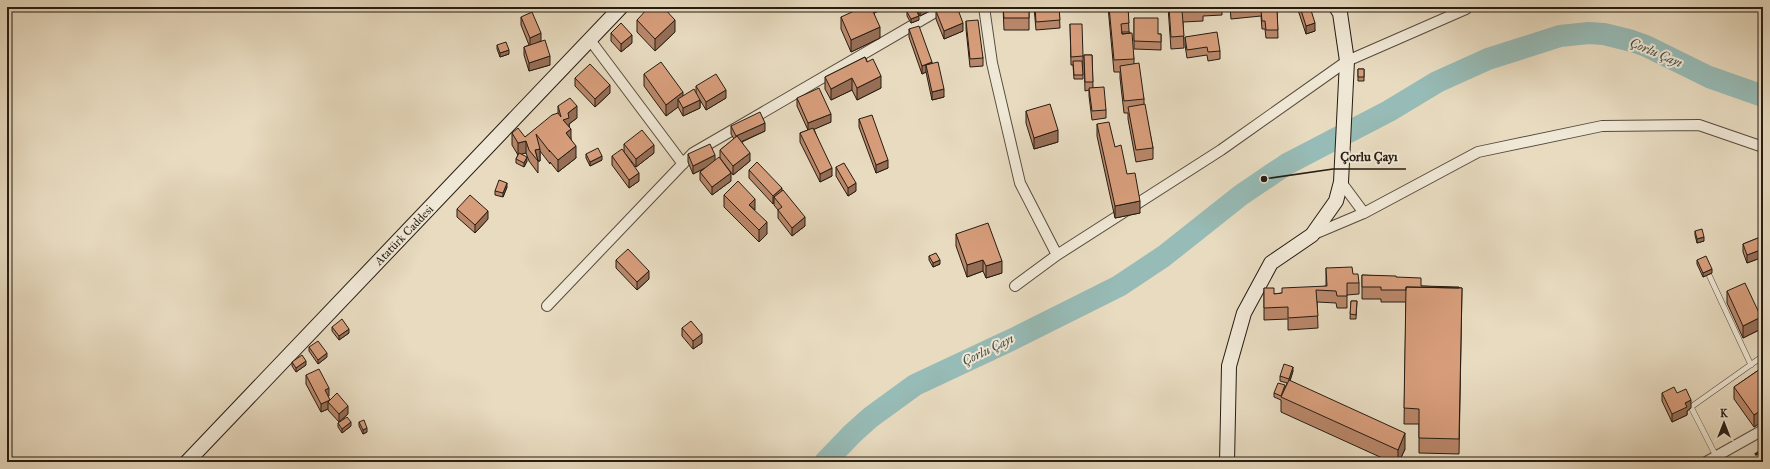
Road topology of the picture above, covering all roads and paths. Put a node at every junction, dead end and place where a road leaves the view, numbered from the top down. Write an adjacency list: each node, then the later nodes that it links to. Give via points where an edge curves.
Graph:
1 (621, 7): 6 (street, Atatürk Caddesi)
2 (944, 7): 9 (street, via 693,153)
3 (1336, 7): 7 (street, via 1340,13)
4 (1465, 7): 7 (street, via 1466,9)
5 (983, 9): 13 (street, via 992,63 1020,184)
6 (590, 40): 9 (street); 21 (street, Atatürk Caddesi)
7 (1347, 61): 10 (street); 13 (street, via 1221,150)
8 (1763, 147): 11 (street, via 1699,125 1602,126 1478,152)
9 (683, 164): 16 (street)
10 (1341, 182): 11 (street); 12 (street, via 1336,200)
11 (1364, 213): 12 (street)
12 (1312, 235): 22 (street, via 1271,263 1244,313 1229,366)
13 (1057, 256): 15 (street)
14 (1709, 275): 18 (lane)
15 (1015, 286)
16 (547, 306)
17 (1763, 356): 18 (lane)
18 (1750, 365): 20 (lane, via 1691,407)
19 (1763, 430): 20 (street)
20 (1716, 456): 23 (street)
21 (187, 462)
22 (1227, 462)
23 (1706, 462)

